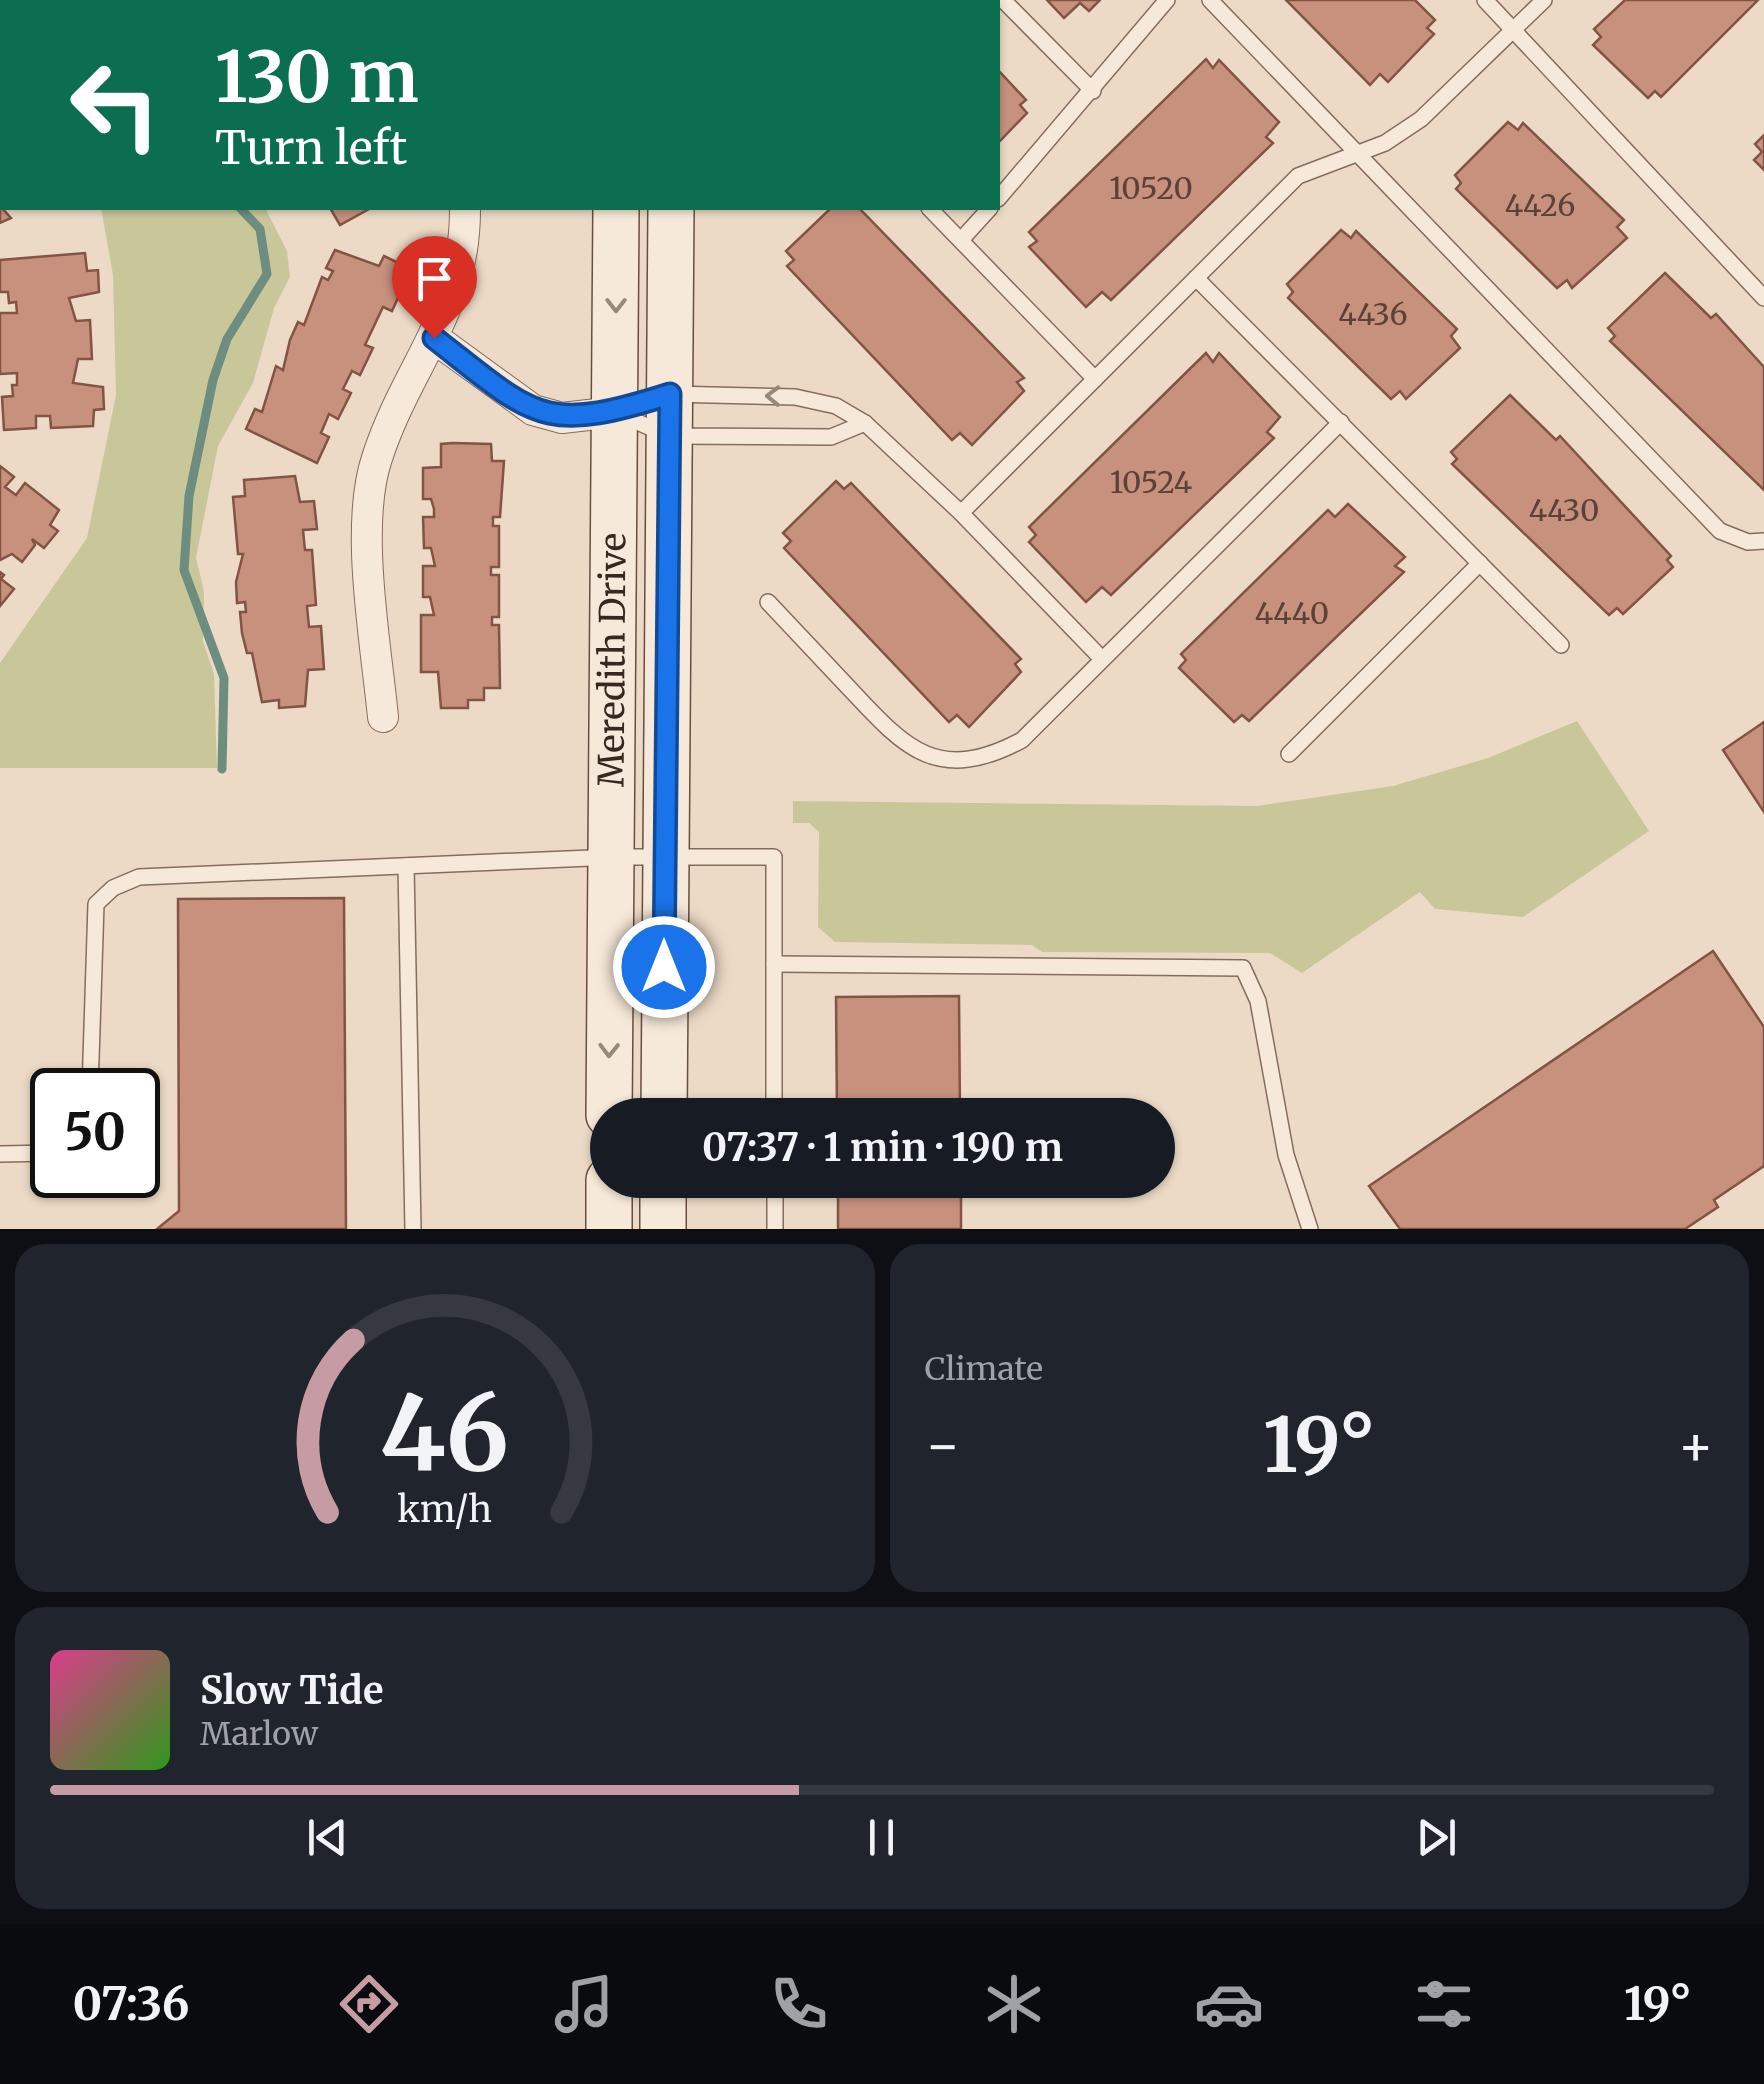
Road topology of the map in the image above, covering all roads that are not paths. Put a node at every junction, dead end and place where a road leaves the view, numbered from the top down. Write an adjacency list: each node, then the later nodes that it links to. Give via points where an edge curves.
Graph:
1 (1003, 0): 7 (lane)
2 (1167, 0): 7 (lane)
3 (1210, 0): 8 (lane)
4 (1484, 0): 6 (lane)
5 (1544, 0): 6 (lane)
6 (1513, 31): 8 (lane, via 1421,119); 17 (lane)
7 (1093, 91): 9 (lane)
8 (1355, 153): 16 (lane, via 1298,176); 25 (lane, via 1720,531)
9 (1000, 197)
10 (465, 210): 18 (street, via 459,278)
11 (616, 210): 20 (main road, Meredith Drive, one-way to 20)
12 (671, 210): 21 (main road, Meredith Drive)
13 (931, 210): 15 (lane)
14 (988, 210): 15 (lane)
15 (961, 240): 19 (lane)
16 (1196, 278): 19 (lane); 22 (lane)
17 (1764, 298)
18 (434, 338): 20 (street, via 533,410 562,418); 30 (street, via 388,427 368,499)
19 (1095, 379): 24 (lane)
20 (615, 412): 21 (lane); 21 (lane); 32 (main road, Meredith Drive)
21 (670, 415): 23 (lane, via 831,437); 23 (lane, one-way to 21, via 836,406 795,397); 33 (main road, Meredith Drive)
22 (1341, 422): 26 (lane); 29 (lane)
23 (865, 423): 24 (lane)
24 (961, 513): 29 (lane)
25 (1764, 542)
26 (1480, 562): 28 (lane); 31 (lane)
27 (768, 602): 29 (lane, via 900,743 957,760 988,758 1022,740)
28 (1562, 645)
29 (1102, 659)
30 (382, 717)
31 (1289, 754)
32 (614, 856): 33 (lane); 34 (lane); 37 (main road, Meredith Drive, one-way to 37)
33 (664, 856): 35 (lane, via 774,856); 38 (main road, Meredith Drive)
34 (406, 866): 36 (lane, via 139,878 113,888 96,904); 45 (lane)
35 (774, 964): 39 (lane); 49 (lane, via 1243,968 1258,1001 1286,1155)
36 (91, 1068)
37 (609, 1098)
38 (664, 1098)
39 (774, 1098)
40 (30, 1153): 41 (lane)
41 (0, 1154)
42 (609, 1198): 46 (main road)
43 (664, 1198): 47 (main road)
44 (774, 1198): 48 (lane)
45 (413, 1229)
46 (608, 1229)
47 (663, 1229)
48 (775, 1229)
49 (1310, 1229)

